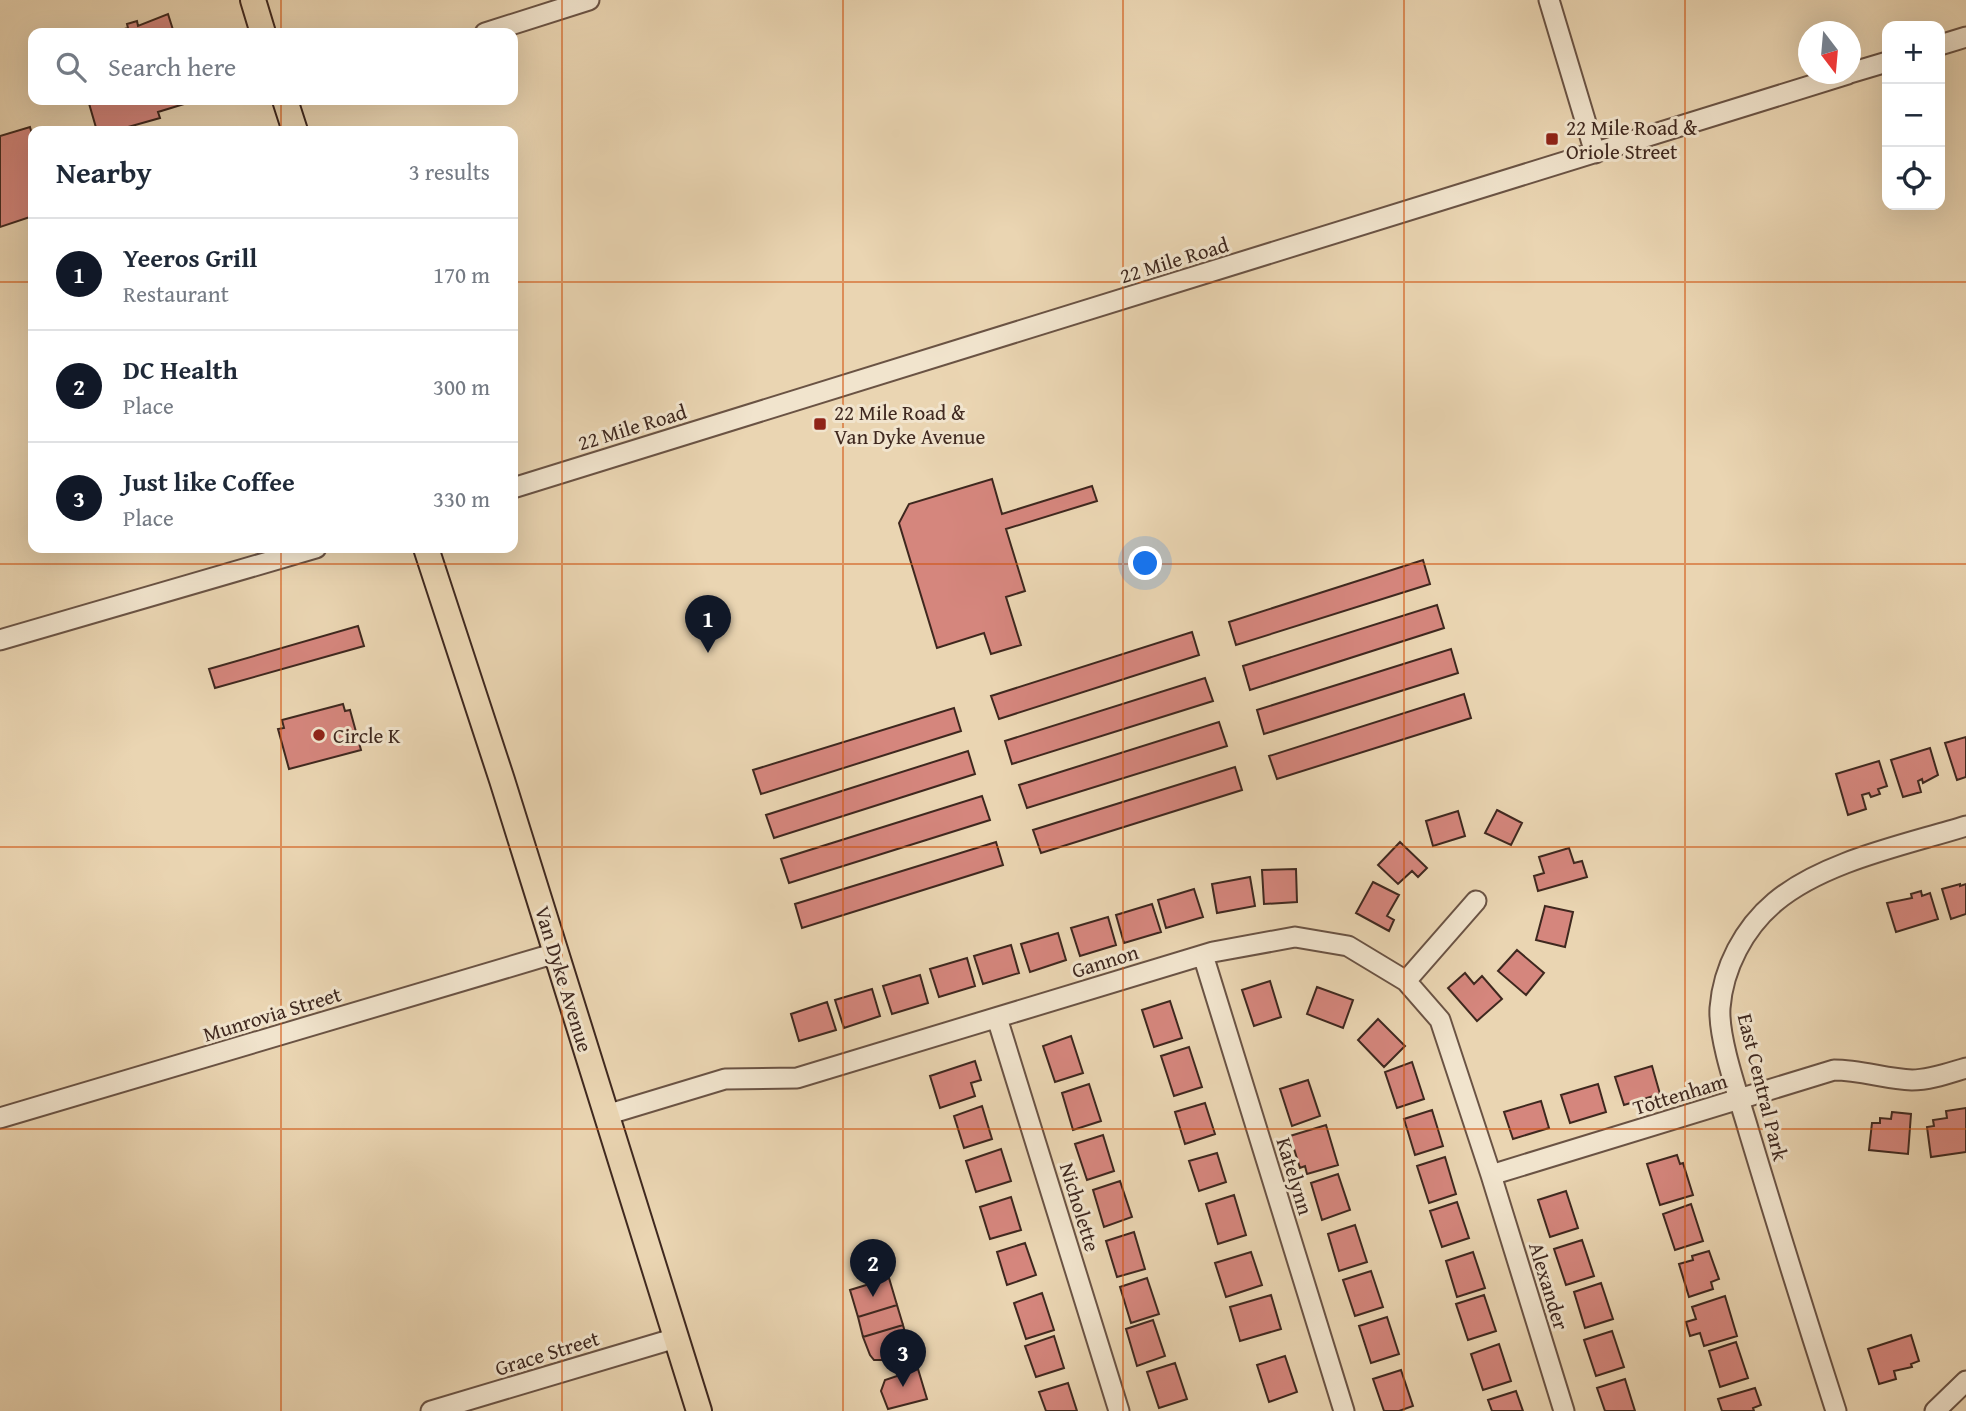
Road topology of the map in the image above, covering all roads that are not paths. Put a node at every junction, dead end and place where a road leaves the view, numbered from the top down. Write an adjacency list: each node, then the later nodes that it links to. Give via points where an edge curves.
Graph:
1 (253, 0): 4 (main road)
2 (589, 0): 5 (street)
3 (1549, 0): 13 (street)
4 (261, 28)
5 (501, 28)
6 (1966, 37): 7 (street)
7 (1945, 43)
8 (1882, 63): 9 (street, 22 Mile Road)
9 (1861, 70)
10 (1814, 84): 13 (street, 22 Mile Road)
11 (287, 105): 12 (main road)
12 (293, 126)
13 (1595, 153): 14 (street, 22 Mile Road)
14 (518, 486)
15 (299, 553): 17 (street)
16 (428, 553): 20 (main road, Van Dyke Avenue)
17 (0, 640)
18 (1966, 826): 25 (street, East Central Park, via 1803,881 1774,902 1749,930 1728,972 1720,1010)
19 (1476, 901): 22 (street)
20 (556, 953): 26 (main road, Van Dyke Avenue); 27 (street, Munrovia Street)
21 (1202, 955): 22 (street, Gannon, via 1295,937 1348,946); 23 (street, Gannon); 34 (street, Katelynn)
22 (1406, 981): 28 (street, Gannon, via 1440,1020)
23 (997, 1017): 26 (street, Gannon, via 797,1078 725,1079); 33 (street, Nicholette)
24 (1966, 1068): 25 (street, Tottenham, via 1910,1080 1834,1070)
25 (1740, 1099): 28 (street, Tottenham); 36 (street, East Central Park)
26 (606, 1115): 29 (main road, Van Dyke Avenue)
27 (0, 1118)
28 (1491, 1174): 35 (street, Alexander)
29 (676, 1338): 31 (street, Grace Street); 32 (main road, Van Dyke Avenue)
30 (1966, 1381): 37 (street)
31 (431, 1411)
32 (699, 1411)
33 (1119, 1411)
34 (1344, 1411)
35 (1564, 1411)
36 (1836, 1411)
37 (1935, 1411)

